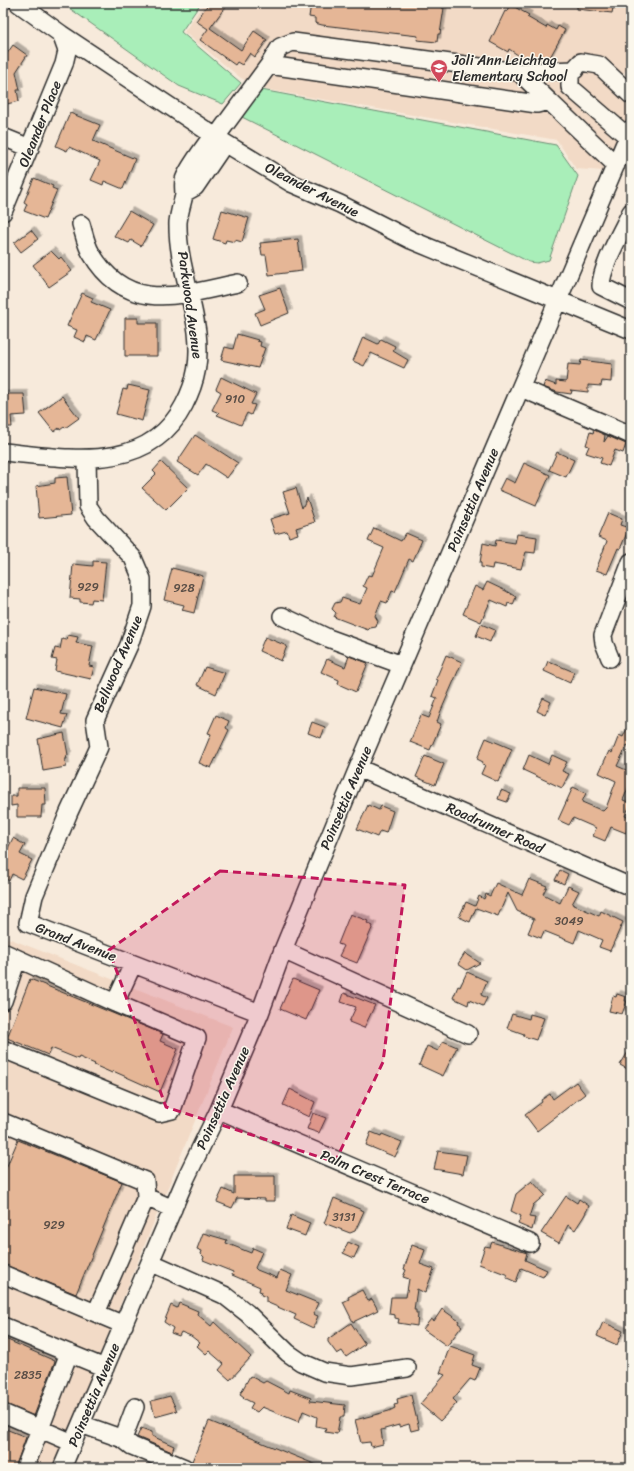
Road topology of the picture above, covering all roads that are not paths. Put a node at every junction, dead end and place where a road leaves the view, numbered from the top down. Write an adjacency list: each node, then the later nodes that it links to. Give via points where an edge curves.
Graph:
1 (18, 3): 2 (street, Oleander Avenue)
2 (61, 34): 10 (street, Oleander Avenue); 11 (street, Oleander Place, via 67,51 64,64)
3 (269, 65): 5 (street, Parkwood Avenue, via 280,47 293,42); 7 (street, via 536,104); 10 (street, Parkwood Avenue)
4 (575, 70): 5 (street, Parkwood Avenue); 6 (street, Parkwood Avenue, via 581,62 598,65); 8 (street, via 570,74 570,87)
5 (519, 72): 7 (street)
6 (631, 95)
7 (549, 101): 12 (street)
8 (630, 133): 12 (street, Poinsettia Avenue)
9 (3, 137): 11 (street)
10 (218, 138): 17 (street, Parkwood Avenue, via 184,179 178,222); 18 (street, Oleander Avenue, via 291,183 340,204 411,240)
11 (30, 148): 13 (street, Oleander Place)
12 (616, 165): 18 (street, Poinsettia Avenue)
13 (3, 212)
14 (631, 212): 19 (street, via 605,267 601,286)
15 (81, 224): 17 (street, via 90,252 103,271 119,285 156,297)
16 (238, 283): 17 (street)
17 (189, 293): 24 (street, Parkwood Avenue, via 197,331 199,365 190,395 176,420 161,436 138,449 118,456)
18 (559, 301): 20 (street, Oleander Avenue); 21 (street, Poinsettia Avenue)
19 (631, 301)
20 (631, 330)
21 (522, 388): 22 (street); 28 (street, Poinsettia Avenue)
22 (631, 435)
23 (3, 452): 24 (street, Parkwood Avenue)
24 (87, 459): 29 (street, Bellwood Avenue, via 88,506 133,558 142,579 142,606 131,638)
25 (631, 562): 27 (street, via 603,635)
26 (282, 616): 28 (street, via 328,638)
27 (610, 658)
28 (402, 665): 30 (street, Poinsettia Avenue)
29 (95, 720): 34 (street, Grand Avenue, via 100,747 69,812 34,896 28,923)
30 (358, 768): 31 (street, Roadrunner Road); 32 (street, Poinsettia Avenue)
31 (631, 887)
32 (283, 950): 37 (street, Poinsettia Avenue); 38 (street)
33 (10, 956): 35 (street); 36 (street)
34 (133, 964): 36 (street); 37 (street, Grand Avenue)
35 (3, 1001)
36 (115, 1003): 39 (street, via 197,1038 172,1110 159,1113)
37 (260, 1013): 40 (street, Poinsettia Avenue)
38 (468, 1034)
39 (3, 1049)
40 (219, 1110): 43 (street, Poinsettia Avenue); 44 (street, Palm Crest Terrace)
41 (3, 1123): 42 (street, via 145,1180)
42 (146, 1198): 43 (street); 47 (street)
43 (173, 1209): 45 (street, Poinsettia Avenue)
44 (530, 1243)
45 (150, 1262): 48 (street, Poinsettia Avenue); 52 (street, via 224,1295 247,1313 288,1353 324,1372 351,1376)
46 (3, 1274): 47 (street)
47 (96, 1313): 48 (street)
48 (124, 1325): 51 (street, Poinsettia Avenue)
49 (3, 1326): 50 (street)
50 (69, 1353): 51 (street); 56 (street)
51 (105, 1368): 55 (street, Poinsettia Avenue)
52 (407, 1368)
53 (135, 1407): 57 (street)
54 (3, 1413): 56 (street)
55 (81, 1424): 57 (street); 58 (street, Poinsettia Avenue)
56 (40, 1429): 58 (street); 59 (street)
57 (123, 1439): 61 (street, via 132,1446)
58 (73, 1443): 60 (street, Poinsettia Avenue)
59 (25, 1468)
60 (62, 1468)
61 (185, 1468)

